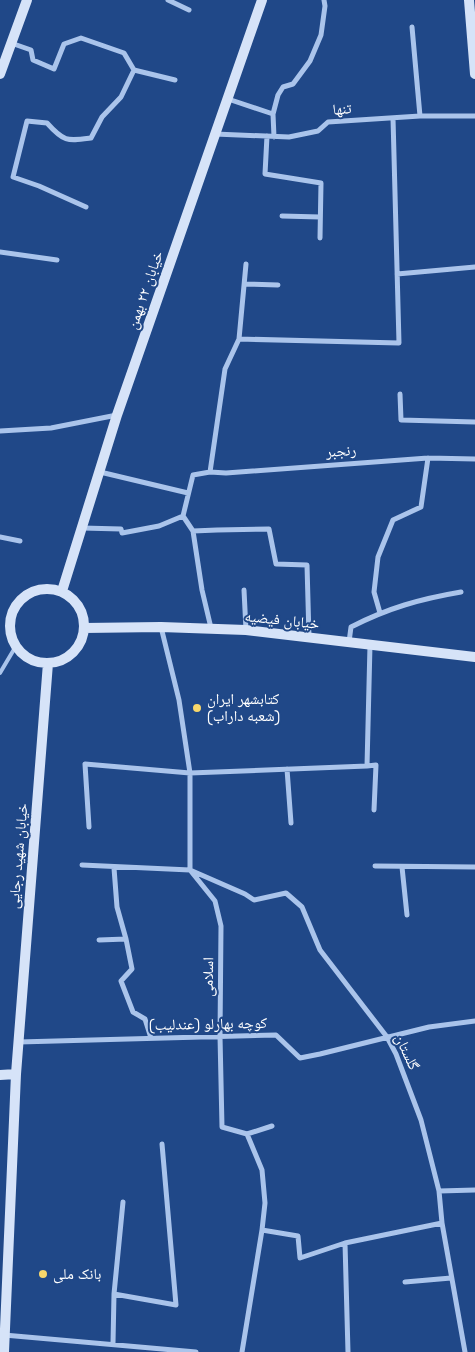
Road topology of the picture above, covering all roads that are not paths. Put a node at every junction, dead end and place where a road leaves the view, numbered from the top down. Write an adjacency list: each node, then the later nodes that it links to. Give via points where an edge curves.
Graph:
1 (27, 0): 8 (main road)
2 (168, 0): 6 (street)
3 (262, 0): 13 (main road, خیابان ۲۲ بهمن)
4 (324, 0): 14 (street, via 321,35 310,61 293,84 283,87)
5 (469, 0): 11 (main road)
6 (189, 10)
7 (412, 27): 15 (street)
8 (11, 44): 9 (street, via 31,50 34,60 54,69 64,44 81,38 124,53); 10 (main road)
9 (134, 70): 12 (street); 21 (street, via 121,97 102,117 91,138 71,141 59,137 47,123 27,121 13,177)
10 (0, 74)
11 (475, 74)
12 (175, 80)
13 (228, 99): 14 (street); 18 (main road, خیابان ۲۲ بهمن)
14 (273, 114): 20 (street)
15 (420, 116): 16 (street, تنها); 17 (street, تنها)
16 (475, 116)
17 (393, 118): 20 (street, تنها, via 328,122 318,131 289,137); 29 (street)
18 (215, 134): 19 (street, تنها); 34 (main road, خیابان ۲۲ بهمن)
19 (267, 136): 20 (street, تنها); 23 (street, via 265,174 321,183)
20 (274, 136)
21 (86, 206)
22 (282, 216): 23 (street)
23 (320, 217): 24 (street)
24 (320, 238)
25 (0, 252): 26 (street)
26 (57, 260)
27 (246, 264): 30 (street)
28 (475, 267): 29 (street)
29 (397, 274): 32 (street, via 399,343)
30 (244, 284): 31 (street); 32 (street)
31 (278, 285)
32 (239, 339): 40 (street, via 224,370)
33 (400, 394): 35 (street, via 401,420)
34 (117, 415): 36 (street, via 51,428); 39 (main road, خیابان ۲۲ بهمن)
35 (475, 422)
36 (0, 431)
37 (428, 458): 38 (street, رنجبر); 40 (street, رنجبر); 50 (street, via 421,507 393,520 378,557 374,592)
38 (475, 459)
39 (100, 472): 41 (street); 43 (main road, خیابان ۲۲ بهمن)
40 (210, 472): 41 (street, via 193,475)
41 (188, 493): 42 (street)
42 (183, 516): 43 (street, via 159,526 122,533 121,529); 44 (street)
43 (82, 528): 48 (main road, خیابان ۲۲ بهمن)
44 (192, 532): 53 (street); 56 (street, via 269,529 276,564 307,565)
45 (0, 537): 46 (street)
46 (20, 541)
47 (244, 590): 54 (street)
48 (62, 591): 52 (main road, via 76,602 84,619); 55 (main road, via 51,588 29,592 14,608)
49 (461, 592): 50 (street, via 423,599)
50 (380, 613): 57 (street, via 351,627)
51 (160, 627): 52 (main road, خیابان فیضیه); 53 (main road, خیابان فیضیه); 65 (street, via 179,700)
52 (84, 628): 61 (main road, via 76,649 58,661)
53 (211, 628): 54 (main road, خیابان فیضیه)
54 (246, 630): 56 (main road, خیابان فیضیه)
55 (5, 631): 59 (main road)
56 (309, 638): 57 (main road, خیابان فیضیه)
57 (349, 642): 58 (main road, خیابان فیضیه)
58 (370, 645): 60 (main road, خیابان فیضیه); 63 (street)
59 (16, 646): 61 (main road, via 26,657); 62 (lane)
60 (475, 657)
61 (48, 663): 82 (main road, خیابان شهید رجایی)
62 (0, 673)
63 (367, 766): 64 (street); 66 (street, via 376,765)
64 (287, 769): 65 (street); 67 (street)
65 (190, 773): 68 (street, via 86,764); 74 (street)
66 (374, 810)
67 (291, 823)
68 (89, 827)
69 (82, 865): 73 (street)
70 (375, 866): 71 (street)
71 (402, 867): 72 (street); 75 (street)
72 (475, 867)
73 (114, 868): 74 (street); 76 (street, via 117,908)
74 (190, 870): 79 (street, اسلامی, via 215,902 222,926); 80 (street, گلستان, via 254,900 286,893 302,907 320,950)
75 (407, 915)
76 (126, 939): 77 (street); 81 (street, via 132,969 121,981 133,1012 145,1019)
77 (99, 940)
78 (475, 1021): 80 (street, کوچه بهارلو (عندلیب))
79 (220, 1036): 80 (street, کوچه بهارلو (عندلیب), via 276,1035 300,1058); 81 (street, کوچه بهارلو (عندلیب)); 86 (street, اسلامی, via 222,1127)
80 (387, 1037): 89 (street, گلستان, via 421,1120)
81 (151, 1038): 82 (street, کوچه بهارلو (عندلیب))
82 (18, 1042): 83 (main road, خیابان شهید رجایی)
83 (16, 1074): 84 (main road); 97 (main road, خیابان شهید رجایی)
84 (0, 1075)
85 (272, 1126): 86 (street)
86 (247, 1134): 92 (street, via 262,1170 265,1203)
87 (162, 1144): 96 (street, via 176,1306)
88 (475, 1190): 89 (street)
89 (439, 1191): 91 (street, گلستان)
90 (122, 1202): 96 (street)
91 (442, 1223): 93 (street); 94 (street, گلستان)
92 (262, 1230): 93 (street, via 298,1236 300,1258); 101 (street)
93 (345, 1243): 102 (street)
94 (451, 1278): 95 (street); 103 (street, گلستان)
95 (405, 1282)
96 (114, 1294): 98 (street)
97 (2, 1334): 98 (street); 99 (main road, خیابان شهید رجایی)
98 (113, 1343): 100 (street)
99 (4, 1352)
100 (196, 1352)
101 (242, 1352)
102 (348, 1352)
103 (465, 1352)

